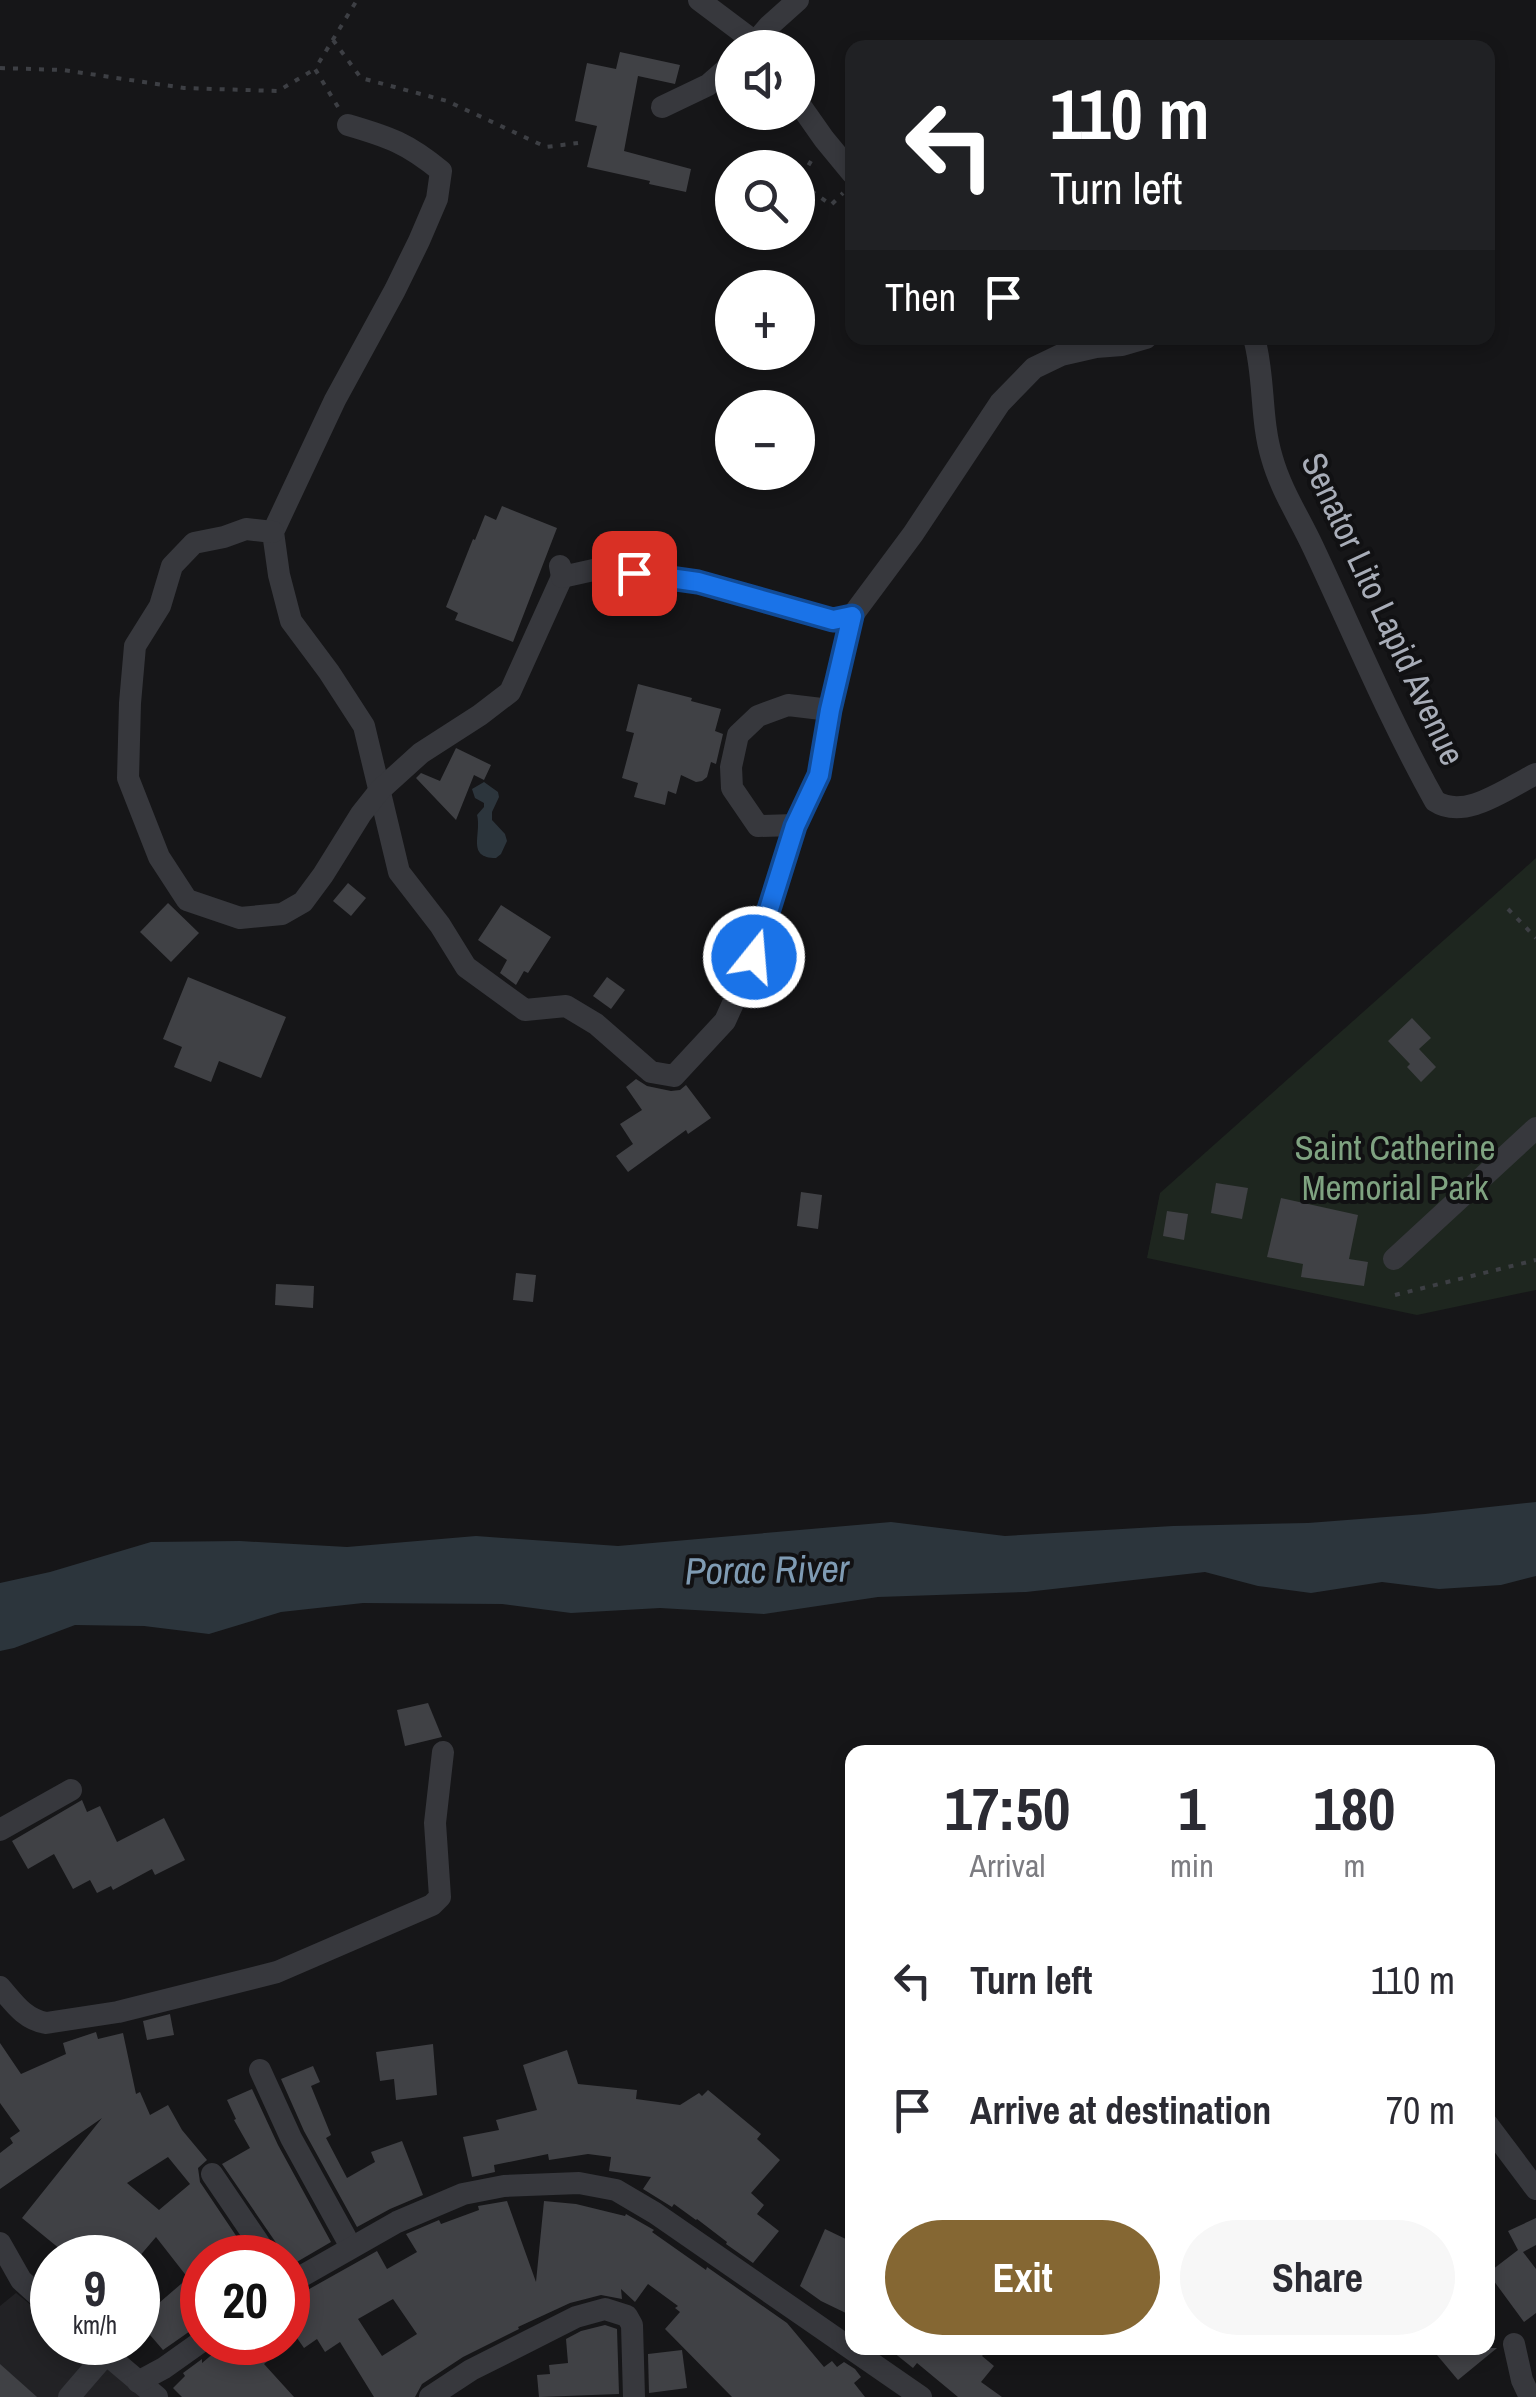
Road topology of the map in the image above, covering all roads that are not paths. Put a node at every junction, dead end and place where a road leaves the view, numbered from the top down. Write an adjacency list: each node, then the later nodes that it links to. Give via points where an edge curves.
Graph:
1 (699, 0): 3 (street)
2 (798, 0): 4 (street)
3 (735, 30)
4 (766, 30)
5 (715, 80): 6 (street)
6 (662, 106)
7 (348, 125): 12 (street, via 404,144 441,170 438,199)
8 (815, 126): 9 (street)
9 (845, 164)
10 (1122, 345): 13 (street, via 1061,354 1034,368 1000,403)
11 (1256, 345): 15 (street, Senator Lito Lapid Avenue, via 1270,453 1282,486 1435,801 1467,808)
12 (273, 532): 16 (street, via 291,620 364,726); 16 (street, via 246,529 194,544 172,566 160,606 135,646 128,778 158,857 187,900 240,918 282,914 302,902)
13 (852, 616): 14 (street); 16 (street, via 833,620 698,582 561,570 510,692)
14 (830, 710): 17 (street, via 819,775); 17 (street, via 788,704 758,716 738,735 732,788 745,809 758,826)
15 (1536, 774)
16 (380, 790): 17 (street, via 399,872 466,967 525,1010 566,1006 651,1072 674,1076 725,1021 754,957)
17 (795, 826)
18 (1536, 1128): 19 (street)
19 (1394, 1259)
20 (444, 1752): 23 (street, via 435,1823 440,1897 432,1905 278,1972 118,2012 35,2021)
21 (72, 1790): 22 (street)
22 (0, 1830)
23 (0, 1987)
24 (260, 2070): 30 (street)
25 (1495, 2134): 27 (street)
26 (212, 2174): 28 (street)
27 (1536, 2189)
28 (253, 2235)
29 (0, 2243): 32 (street)
30 (351, 2247): 31 (street); 33 (street, via 462,2194 579,2183 616,2190)
31 (310, 2271)
32 (10, 2277)
33 (845, 2344)
34 (1514, 2344): 45 (street)
35 (861, 2355): 44 (street)
36 (180, 2357): 39 (street)
37 (89, 2365): 40 (street)
38 (118, 2365): 39 (street)
39 (138, 2382): 41 (street)
40 (69, 2397)
41 (157, 2397)
42 (430, 2397): 43 (street, via 470,2370 605,2309 627,2316 632,2325)
43 (634, 2397)
44 (921, 2397)
45 (1530, 2397)

